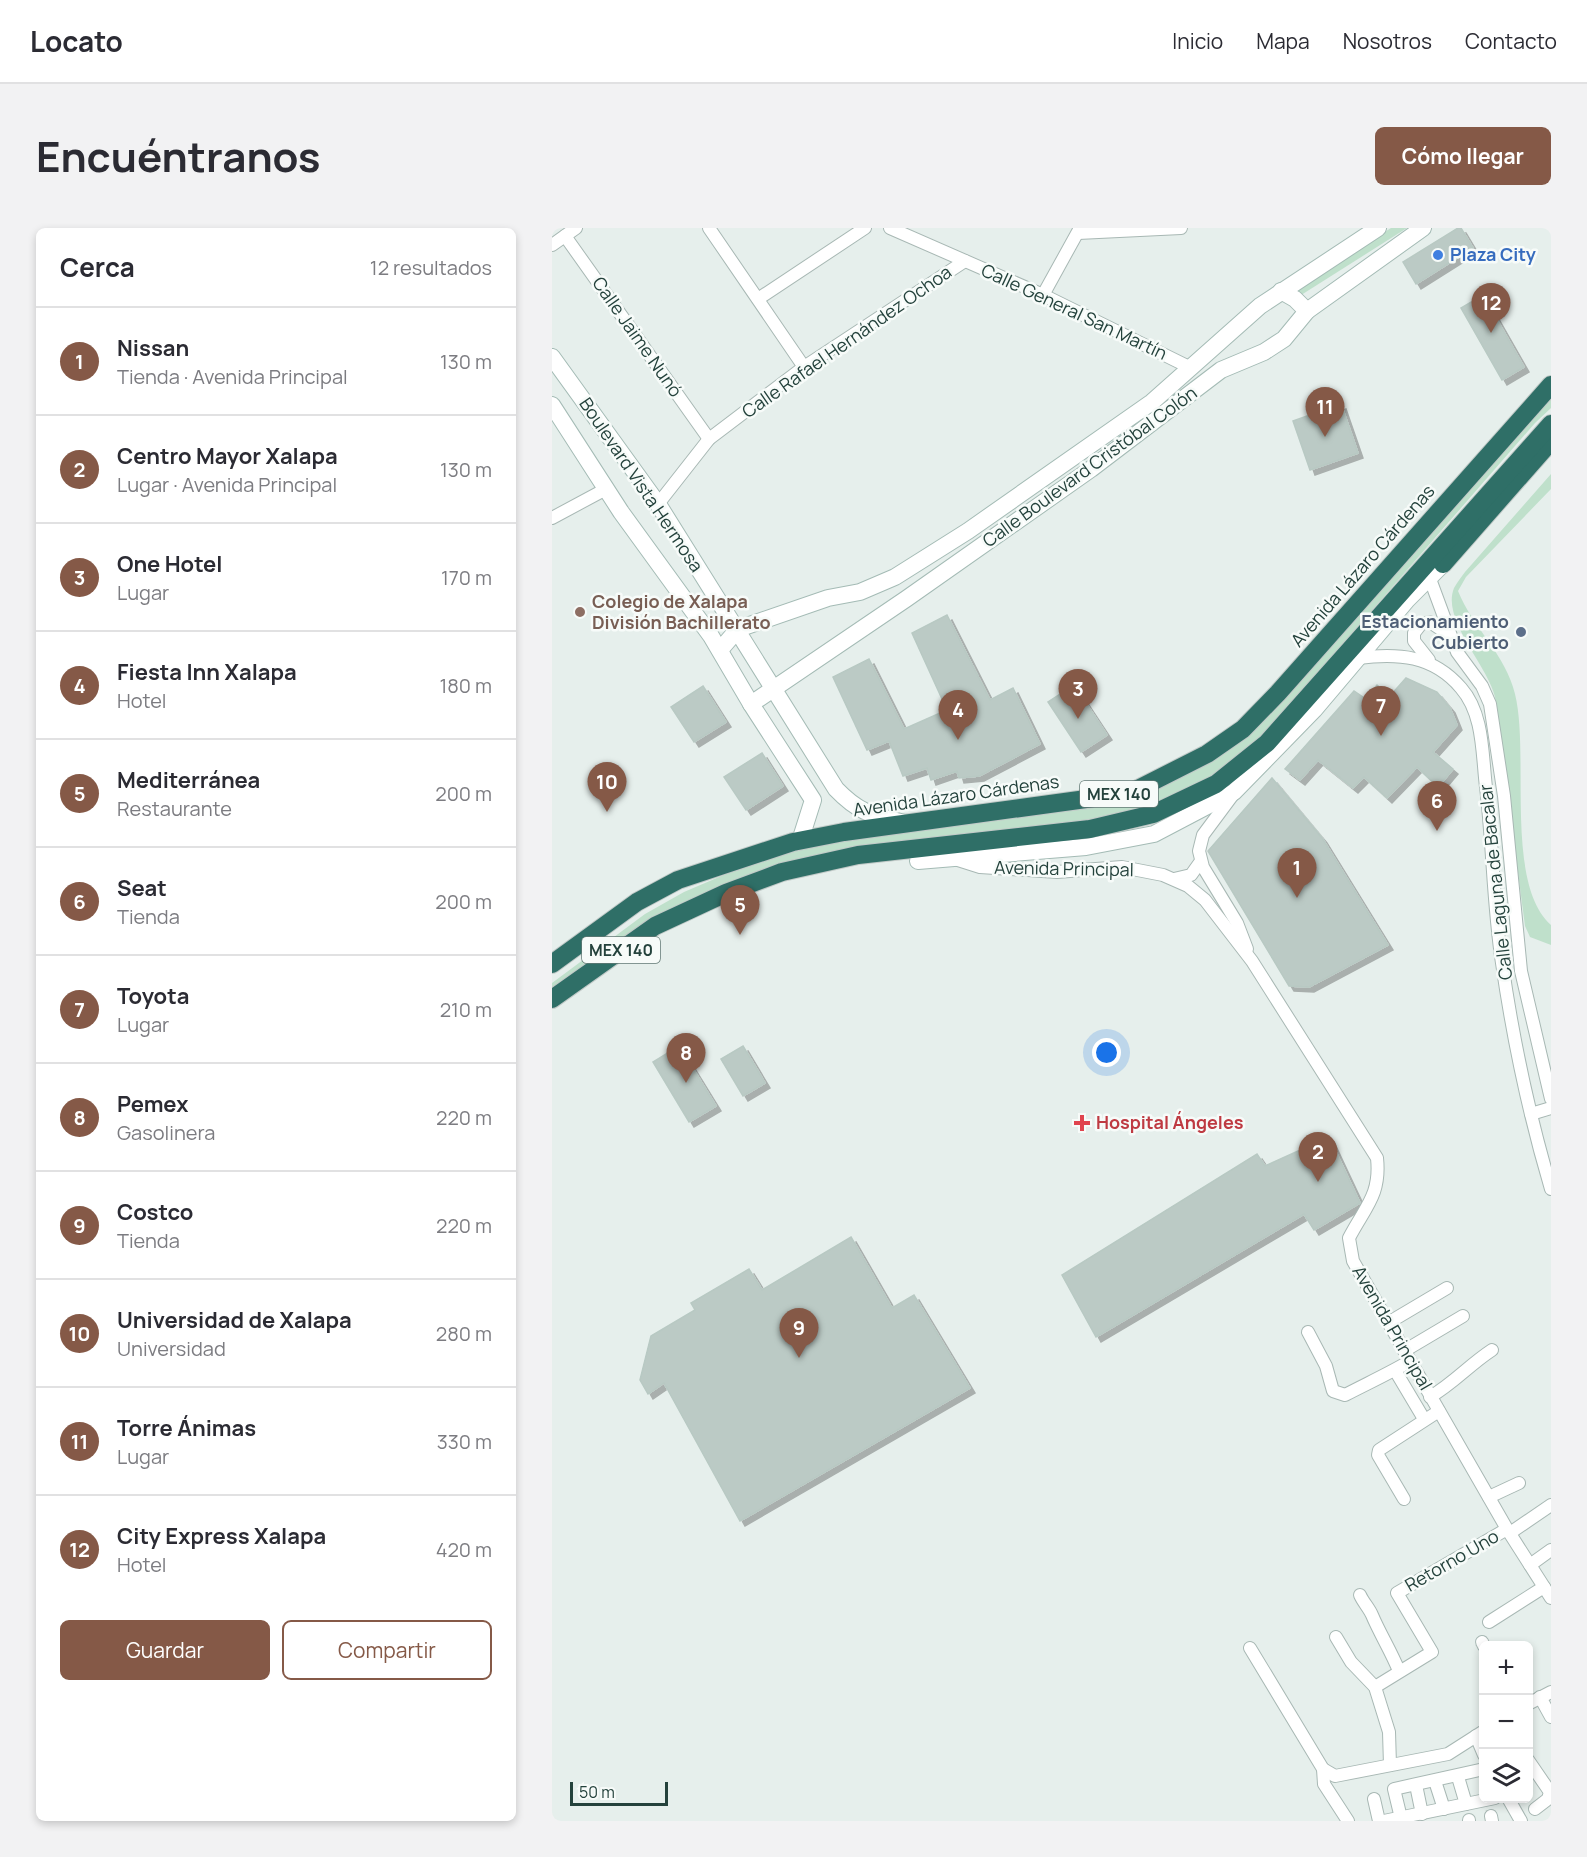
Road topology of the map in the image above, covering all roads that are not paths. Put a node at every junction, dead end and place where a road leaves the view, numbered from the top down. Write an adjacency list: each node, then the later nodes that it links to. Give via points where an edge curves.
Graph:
1 (576, 228): 9 (street)
2 (865, 228): 14 (street)
3 (891, 228): 11 (street, Calle General San Martín)
4 (1181, 228): 8 (street)
5 (1378, 228): 12 (street, Calle Boulevard Cristóbal Colón)
6 (1424, 228): 15 (street, Calle Boulevard Cristóbal Colón)
7 (715, 230): 14 (street)
8 (1079, 231): 13 (street)
9 (565, 236): 10 (street); 24 (street, Calle Jaime Nunó)
10 (552, 245)
11 (965, 261): 13 (street, Calle General San Martín); 18 (street, Calle Rafael Hernández Ochoa)
12 (1281, 291): 15 (street); 16 (street, Calle Boulevard Cristóbal Colón, via 1239,322)
13 (1043, 295): 19 (street, Calle General San Martín)
14 (758, 299): 18 (street)
15 (1307, 311): 20 (street, Calle Boulevard Cristóbal Colón, via 1284,339)
16 (1224, 339): 19 (street, Calle Boulevard Cristóbal Colón); 20 (street, via 1217,354)
17 (552, 357): 27 (street, Boulevard Vista Hermosa)
18 (804, 367): 24 (street, Calle Rafael Hernández Ochoa)
19 (1191, 368): 31 (street, Calle Boulevard Cristóbal Colón, via 1087,450 895,577)
20 (1221, 370): 36 (street, Calle Boulevard Cristóbal Colón, via 1090,469)
21 (1551, 385): 39 (highway, Avenida Lázaro Cárdenas / MEX 140, via 1278,693 1243,729 1207,754 1130,793)
22 (552, 405): 26 (street, Boulevard Vista Hermosa)
23 (1551, 424): 41 (highway, MEX 140, via 1267,743 1216,784 1153,814 1090,829)
24 (709, 439): 27 (street, Calle Rafael Hernández Ochoa)
25 (1551, 441): 29 (highway)
26 (606, 489): 28 (street); 32 (street, Boulevard Vista Hermosa)
27 (658, 504): 31 (street, Boulevard Vista Hermosa)
28 (552, 518)
29 (1443, 564): 30 (street)
30 (1430, 579): 33 (street, Calle Laguna de Bacalar); 34 (street)
31 (738, 629): 32 (street); 36 (street, Boulevard Vista Hermosa)
32 (720, 650): 37 (street, Boulevard Vista Hermosa)
33 (1457, 652): 35 (street, via 1436,625 1421,624 1414,633 1414,642); 49 (street, Calle Laguna de Bacalar, via 1490,704 1504,796 1521,971)
34 (1358, 658): 35 (street, Calle Laguna de Bacalar, via 1399,655); 38 (street, via 1314,710)
35 (1434, 665): 50 (street, Calle Laguna de Bacalar, via 1461,688 1477,719 1491,822 1498,935)
36 (774, 690): 37 (street, Calle Boulevard Cristóbal Colón); 39 (street, Boulevard Vista Hermosa, via 836,789 854,807)
37 (751, 704): 40 (street, Boulevard Vista Hermosa, via 813,800)
38 (1234, 792): 42 (street, via 1154,834 1086,847); 44 (street, via 1203,835)
39 (908, 824): 40 (highway, Avenida Lázaro Cárdenas / MEX 140)
40 (800, 841): 47 (highway, Avenida Lázaro Cárdenas / MEX 140, via 678,880 637,902)
41 (858, 855): 43 (highway); 48 (highway, MEX 140, via 782,872 726,892 655,926)
42 (948, 857): 43 (street); 45 (street, Avenida Principal, via 980,867 1057,872 1122,867)
43 (918, 861)
44 (1201, 861): 45 (street, via 1191,875); 46 (street, Avenida Principal, via 1237,923)
45 (1174, 879): 46 (street, Avenida Principal, via 1205,900)
46 (1252, 961): 58 (street, Avenida Principal, via 1377,1158 1375,1193 1349,1238 1353,1261)
47 (552, 964)
48 (552, 999)
49 (1540, 1052): 50 (street); 51 (street, Calle Laguna de Bacalar)
50 (1519, 1059): 53 (street, Calle Laguna de Bacalar)
51 (1550, 1093)
52 (1551, 1108): 53 (street)
53 (1531, 1114): 54 (street, Calle Laguna de Bacalar)
54 (1547, 1163): 55 (street, Calle Laguna de Bacalar)
55 (1551, 1189)
56 (1447, 1288): 58 (street)
57 (1463, 1316): 61 (street)
58 (1388, 1323): 61 (street, Avenida Principal)
59 (1308, 1332): 62 (street, via 1338,1395)
60 (1492, 1350): 63 (street, via 1466,1368 1454,1383)
61 (1407, 1356): 62 (street); 63 (street, Avenida Principal)
62 (1396, 1372): 65 (street)
63 (1430, 1397): 64 (street, Avenida Principal)
64 (1439, 1411): 65 (street); 67 (street, Avenida Principal)
65 (1424, 1419): 68 (street, via 1379,1450 1378,1455)
66 (1519, 1483): 67 (street)
67 (1489, 1497): 70 (street, Avenida Principal)
68 (1404, 1499)
69 (1551, 1506): 70 (street, Retorno Uno)
70 (1509, 1531): 72 (street, Avenida Principal); 78 (street, Retorno Uno, via 1397,1593 1432,1652)
71 (1551, 1550): 72 (street)
72 (1530, 1565): 74 (street, Avenida Principal)
73 (1360, 1595): 78 (street)
74 (1549, 1595): 75 (street)
75 (1489, 1622)
76 (1336, 1637): 79 (street, via 1351,1662)
77 (1250, 1648): 85 (street)
78 (1399, 1671): 79 (street)
79 (1375, 1687): 83 (street, via 1389,1732)
80 (1540, 1698): 81 (street)
81 (1551, 1717)
82 (1479, 1743): 83 (street, via 1448,1754)
83 (1390, 1765): 85 (street, via 1335,1776)
84 (1533, 1767): 95 (street, via 1550,1792 1548,1799)
85 (1323, 1769): 98 (street, via 1324,1784)
86 (1479, 1771): 87 (street)
87 (1458, 1777): 88 (street); 93 (street)
88 (1435, 1781): 89 (street); 94 (street)
89 (1416, 1785): 96 (street); 97 (street, via 1394,1789)
90 (1374, 1799): 99 (street)
91 (1479, 1801): 93 (street)
92 (1511, 1803): 101 (street)
93 (1466, 1804): 94 (street)
94 (1444, 1809): 96 (street)
95 (1535, 1809)
96 (1422, 1814): 97 (street)
97 (1401, 1818): 100 (street)
98 (1348, 1821)
99 (1379, 1821)
100 (1384, 1821)
101 (1521, 1821)

